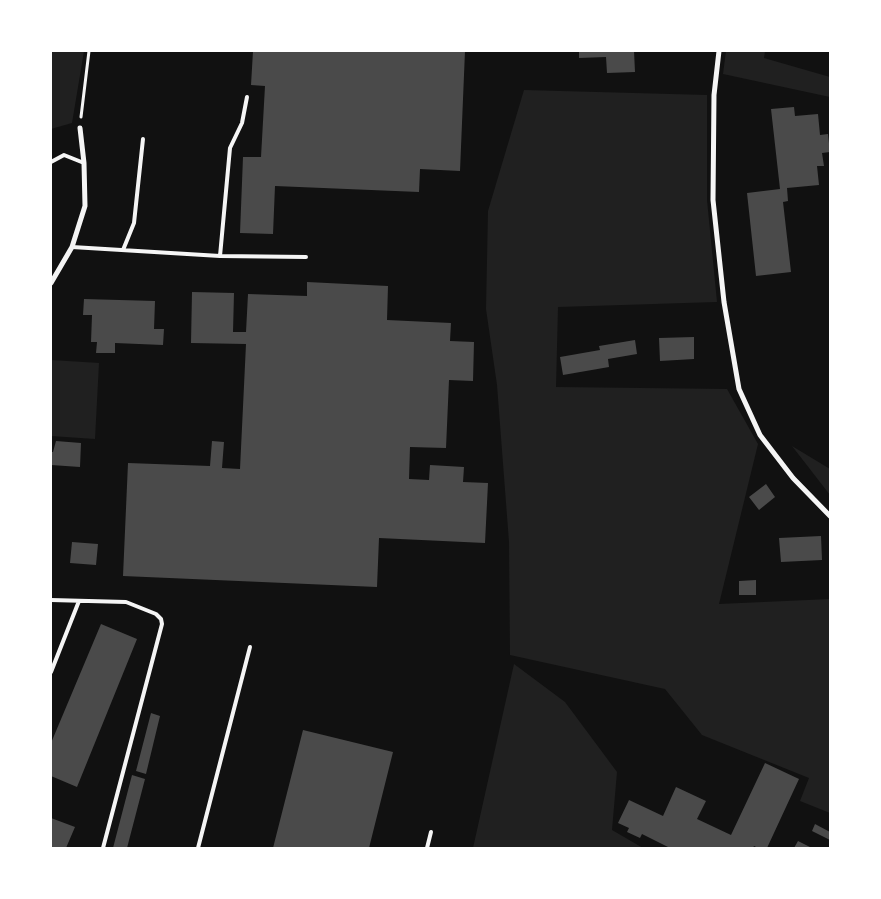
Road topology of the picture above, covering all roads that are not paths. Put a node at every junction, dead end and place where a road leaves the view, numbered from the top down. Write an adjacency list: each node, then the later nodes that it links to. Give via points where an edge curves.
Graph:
1 (719, 51): 12 (street, via 714,95 713,200 724,302 739,389 760,435 793,478)
2 (247, 97): 9 (lane, via 242,123 230,148)
3 (80, 128): 6 (street)
4 (143, 139): 8 (lane, via 134,223)
5 (51, 162): 6 (lane, via 64,155)
6 (84, 163): 7 (street, via 85,206)
7 (72, 248): 8 (lane); 11 (street)
8 (123, 250): 9 (lane)
9 (220, 256): 10 (lane)
10 (306, 257)
11 (51, 283)
12 (830, 516)
13 (51, 600): 14 (lane)
14 (79, 601): 16 (lane); 18 (lane, via 126,602 156,614 162,624)
15 (250, 647): 19 (lane)
16 (51, 672)
17 (431, 832): 20 (lane)
18 (103, 848)
19 (198, 848)
20 (427, 848)

